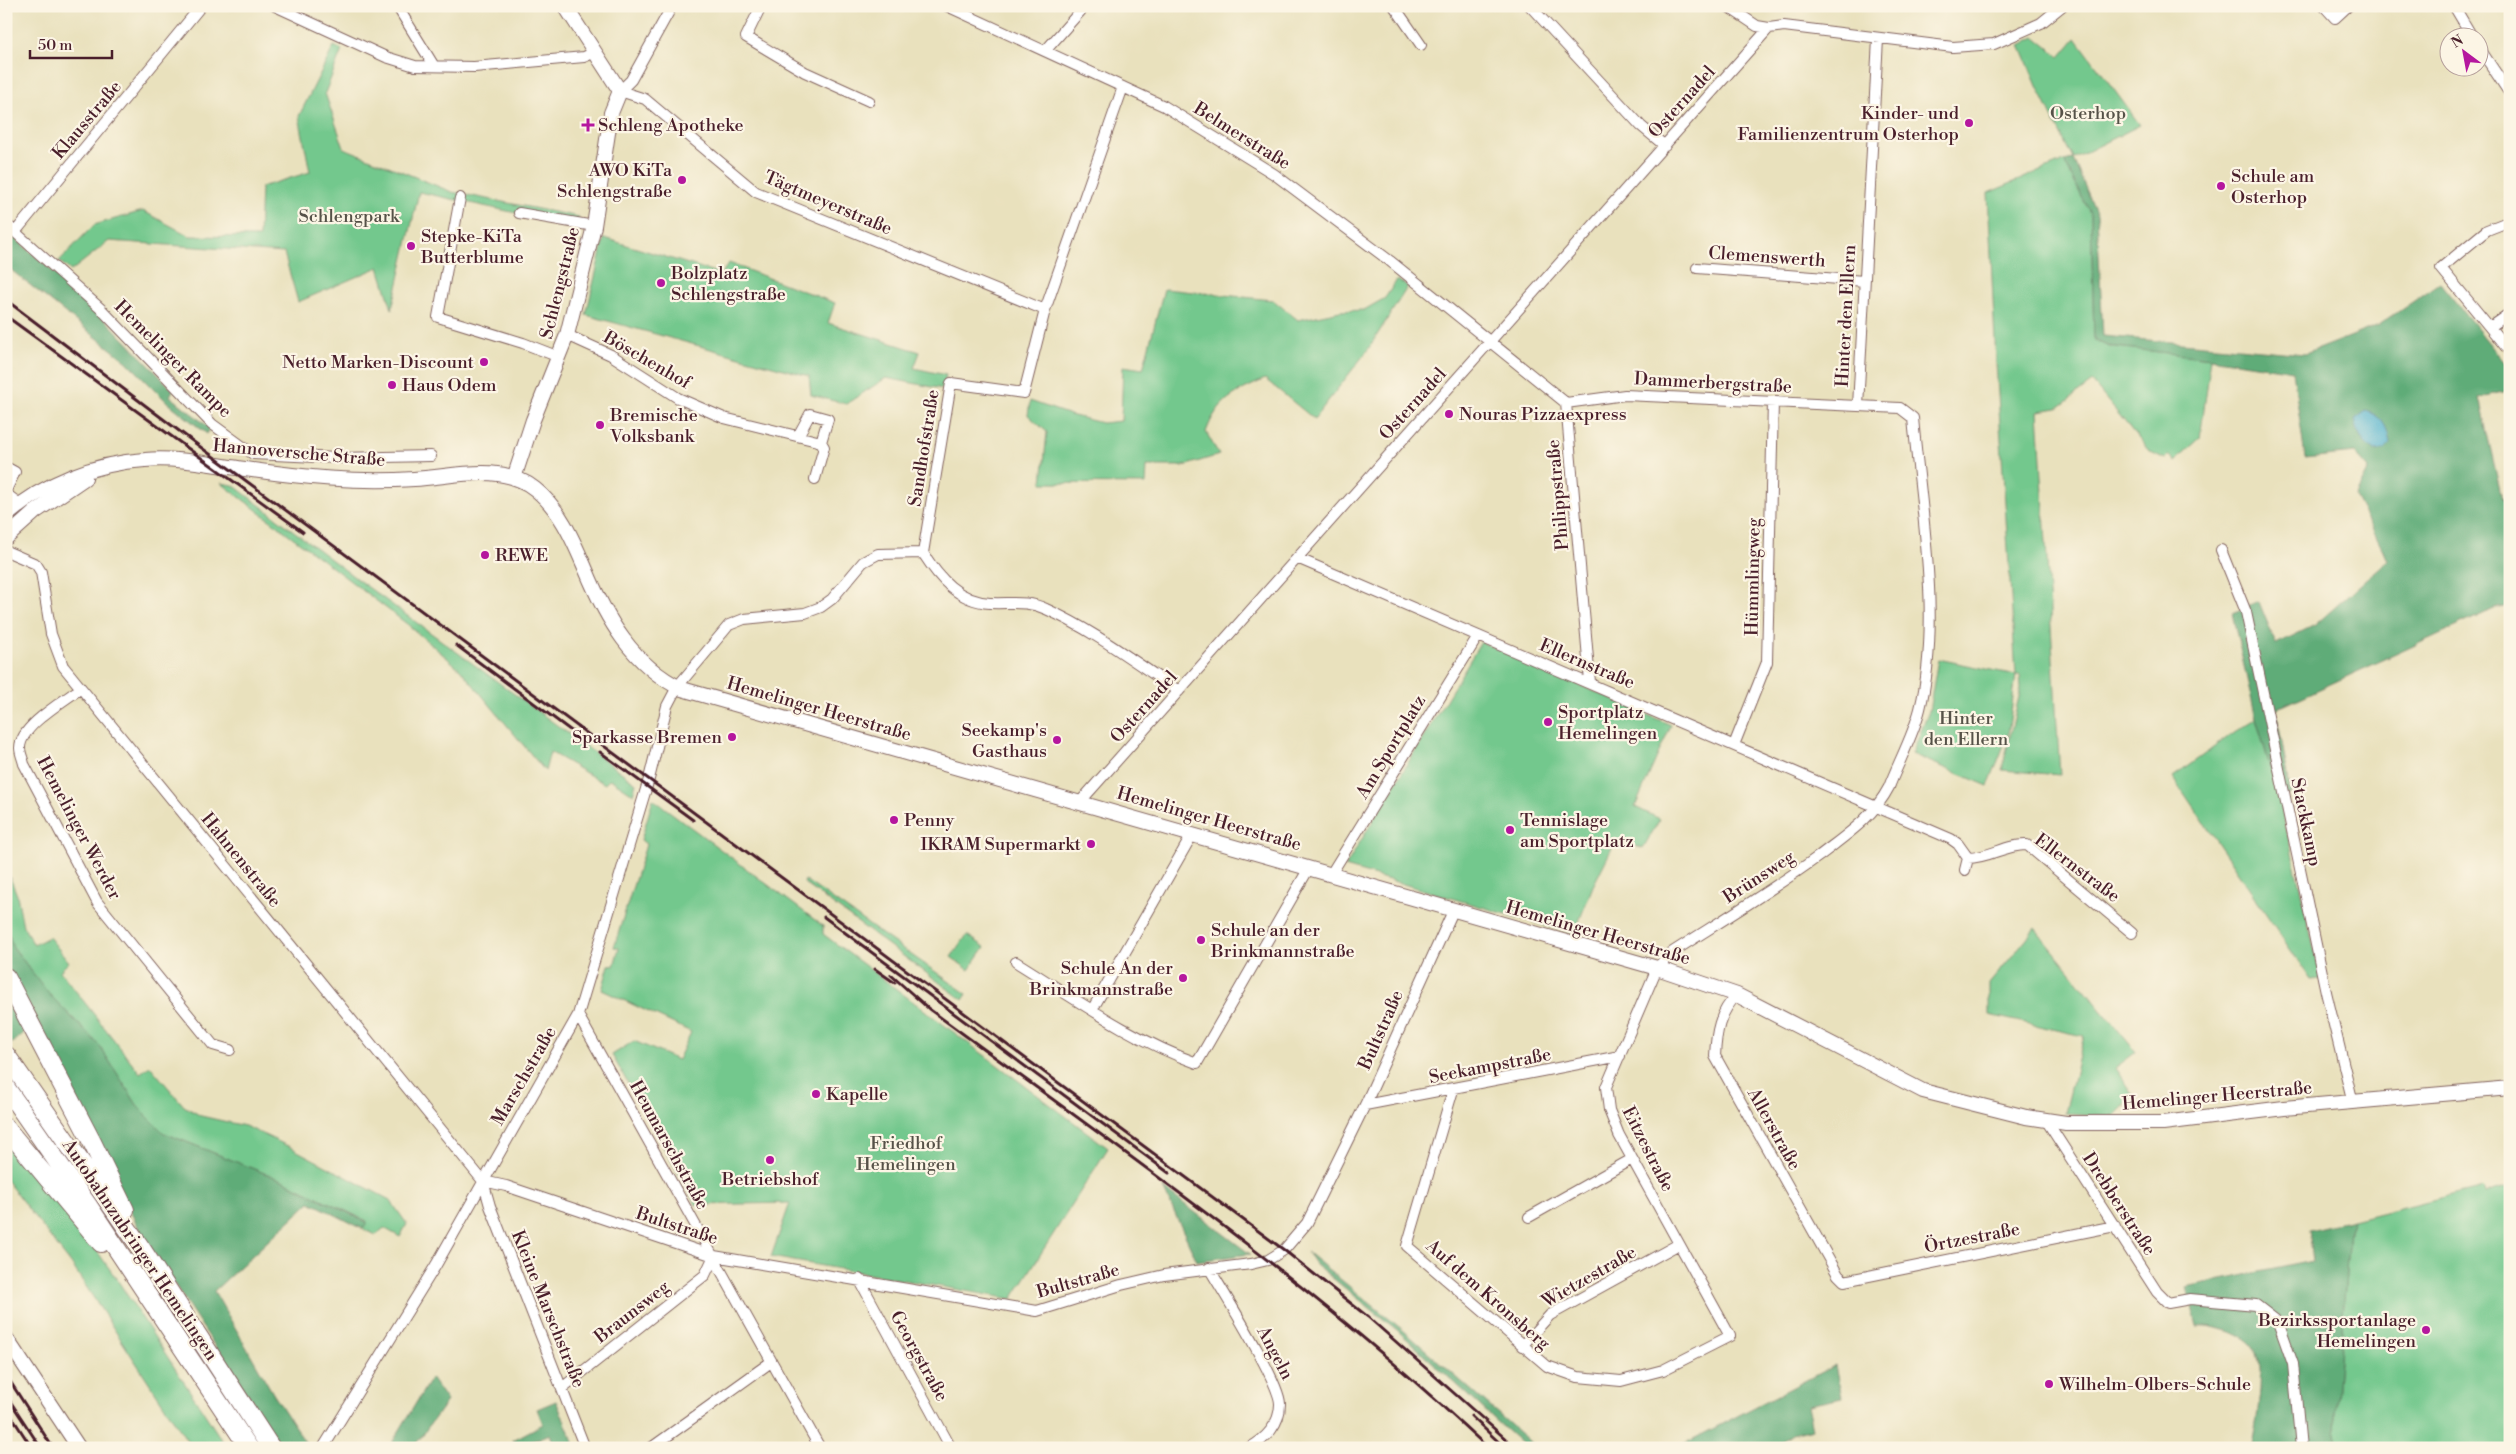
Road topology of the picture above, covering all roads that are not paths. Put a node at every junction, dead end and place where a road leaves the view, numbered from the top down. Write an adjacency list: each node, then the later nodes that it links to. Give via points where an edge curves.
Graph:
1 (201, 6): 34 (street, Klausstraße)
2 (275, 6): 23 (street, via 386,58 416,66)
3 (397, 6): 23 (street)
4 (565, 6): 21 (main road)
5 (672, 6): 25 (street, via 631,80)
6 (761, 6): 27 (street, via 746,37 805,72)
7 (947, 6): 20 (street, Belmerstraße)
8 (1085, 6): 20 (street)
9 (1394, 6): 19 (street)
10 (1530, 6): 28 (street, via 1641,126)
11 (1728, 6): 16 (street, via 1757,26)
12 (2062, 6): 18 (street, via 2041,23 1994,44 1953,48)
13 (2324, 6): 14 (street, via 2335,18)
14 (2348, 6)
15 (2454, 6): 17 (street)
16 (1770, 28): 18 (street, via 1784,26); 28 (street, Osternadel)
17 (2467, 28)
18 (1878, 39): 36 (street, Hinter den Ellern)
19 (1422, 45)
20 (1046, 50): 24 (street, Belmerstraße)
21 (594, 53): 23 (street, via 584,57 474,67); 25 (main road)
22 (2488, 61): 26 (street)
23 (434, 66)
24 (1123, 87): 37 (street, Sandhofstraße); 41 (street, Belmerstraße, via 1164,106 1274,174)
25 (620, 91): 33 (main road, Schlengstraße, via 611,113); 37 (street, Tägtmeyerstraße, via 645,99 756,192)
26 (2510, 94)
27 (870, 101)
28 (1665, 146): 41 (street, Osternadel)
29 (460, 198): 43 (street, via 438,317)
30 (518, 212): 33 (street)
31 (2510, 221): 39 (street, via 2487,230 2441,268)
32 (6, 224): 34 (street, Hemelinger Rampe)
33 (594, 226): 40 (main road, Schlengstraße)
34 (16, 231): 49 (street, Hemelinger Rampe, via 101,309 212,424 253,454 338,458)
35 (1698, 268): 36 (street, Clemenswerth)
36 (1864, 281): 46 (street, Hinter den Ellern)
37 (1045, 310): 59 (street, Sandhofstraße, via 1024,393 951,383)
38 (2510, 313): 39 (street)
39 (2490, 328): 42 (street)
40 (567, 335): 43 (main road, Schlengstraße); 47 (street, Böschenhof, via 611,355 678,398 724,418)
41 (1491, 341): 45 (street); 60 (street, Osternadel)
42 (2510, 352)
43 (559, 357): 52 (main road, Schlengstraße)
44 (1773, 402): 45 (street, Dammerbergstraße, via 1625,395); 46 (street, Dammerbergstraße); 66 (street, Hümmlingweg, via 1767,662)
45 (1566, 403): 62 (street, Philippstraße)
46 (1858, 406): 68 (street, Hinter den Ellern, via 1900,408 1913,418 1927,574 1929,632 1920,711 1889,787)
47 (798, 436): 48 (street, Böschenhof); 48 (street, via 810,414 828,419)
48 (821, 442): 53 (street, via 824,447)
49 (431, 456)
50 (107, 466): 52 (main road, Hannoversche Straße, via 146,460 185,461 361,481 476,472); 54 (main road, Hannoversche Straße, via 68,477); 56 (main road, Hannoversche Straße, via 35,512)
51 (10, 470): 54 (street, via 6,490)
52 (514, 478): 63 (main road, Hannoversche Straße, via 534,488 567,526 618,634 654,672)
53 (815, 479)
54 (20, 504): 55 (main road, Hannoversche Straße)
55 (6, 516)
56 (6, 538)
57 (2221, 550): 88 (street, Stackkamp, via 2246,612)
58 (6, 551): 64 (street, Hahnenstraße, via 36,564 42,572 55,649 63,666)
59 (923, 553): 63 (street, via 878,554 863,562 832,600 805,613 744,619 729,625); 65 (street, via 957,593 972,600 1018,602 1045,608)
60 (1297, 558): 61 (street, Ellernstraße); 65 (street, Osternadel)
61 (1478, 636): 62 (street, Ellernstraße); 73 (street, Am Sportplatz)
62 (1590, 682): 66 (street, Ellernstraße)
63 (677, 687): 67 (main road, Hemelinger Heerstraße); 81 (street, Marschstraße, via 667,706 649,779)
64 (81, 688): 82 (street, Hemelinger Werder, via 24,734 20,748 24,764 97,902 213,1045); 93 (street, Hahnenstraße)
65 (1179, 691): 67 (street, Osternadel)
66 (1734, 745): 68 (street, Ellernstraße)
67 (1080, 802): 69 (main road, Hemelinger Heerstraße)
68 (1876, 808): 70 (street, Ellernstraße, via 1951,840); 77 (street, Brünsweg, via 1862,824 1793,875 1671,953)
69 (1192, 835): 71 (main road, Hemelinger Heerstraße); 80 (street)
70 (1968, 858): 72 (street); 75 (street, Ellernstraße, via 2018,844 2027,845)
71 (1309, 868): 73 (main road, Hemelinger Heerstraße); 80 (street, via 1197,1063 1166,1052)
72 (1965, 870)
73 (1331, 874): 74 (main road, Hemelinger Heerstraße)
74 (1453, 911): 77 (main road, Hemelinger Heerstraße); 89 (street, Bultstraße)
75 (2132, 933)
76 (1016, 962): 80 (street)
77 (1657, 968): 79 (main road, Hemelinger Heerstraße); 84 (street, Eitzestraße)
78 (6, 977): 97 (highway, via 92,1142)
79 (1737, 996): 90 (main road, Hemelinger Heerstraße, via 1923,1091); 100 (street, Allerstraße, via 1727,1004 1716,1034 1715,1056)
80 (1092, 1010)
81 (578, 1015): 93 (street, Marschstraße); 98 (street, Heumarschstraße)
82 (230, 1050)
83 (6, 1055): 97 (highway, Autobahnzubringer Hemelingen)
84 (1620, 1056): 87 (street, Seekampstraße); 92 (street, Eitzestraße, via 1606,1087 1609,1110)
85 (6, 1088): 109 (highway, Autobahnzubringer Hemelingen)
86 (2510, 1088): 88 (main road, Hemelinger Heerstraße)
87 (1453, 1090): 89 (street, Seekampstraße); 104 (street, Auf dem Kronsberg, via 1407,1246)
88 (2353, 1104): 90 (main road, Hemelinger Heerstraße, via 2284,1108 2163,1124)
89 (1365, 1105): 99 (street, Bultstraße, via 1307,1223 1284,1250 1268,1260)
90 (2046, 1120): 95 (street, Drebberstraße)
91 (6, 1128): 108 (highway, via 106,1250)
92 (1632, 1159): 94 (street); 96 (street, Eitzestraße)
93 (483, 1181): 98 (street, Bultstraße); 106 (street, Kleine Marschstraße); 111 (street, Marschstraße, via 436,1265)
94 (1529, 1217)
95 (2114, 1226): 100 (street, Örtzestraße, via 1844,1281); 117 (street, Drebberstraße, via 2160,1296 2168,1303 2190,1299 2256,1305 2278,1322 2293,1364)
96 (1679, 1244): 102 (street, Eitzestraße); 104 (street, Wietzestraße, via 1550,1315)
97 (141, 1248): 110 (highway, Autobahnzubringer Hemelingen)
98 (714, 1256): 101 (street, Bultstraße); 105 (street, Heumarschstraße); 106 (street, Braunsweg, via 705,1275)
99 (1209, 1268): 101 (street, Bultstraße, via 1121,1285 1037,1311); 116 (street, Angeln, via 1270,1374 1280,1402 1279,1414 1271,1430)
100 (1838, 1275)
101 (859, 1280): 115 (street, Georgstraße)
102 (1730, 1336): 104 (street, Auf dem Kronsberg, via 1663,1370 1621,1381 1578,1378 1547,1366)
103 (6, 1338): 107 (main road)
104 (1522, 1346)
105 (771, 1362): 113 (street); 114 (street, Heumarschstraße)
106 (562, 1388): 112 (street, Kleine Marschstraße)
107 (79, 1448)
108 (238, 1448)
109 (249, 1448)
110 (271, 1448)
111 (323, 1448)
112 (585, 1448)
113 (651, 1448)
114 (820, 1448)
115 (951, 1448)
116 (1248, 1448)
117 (2301, 1448)

